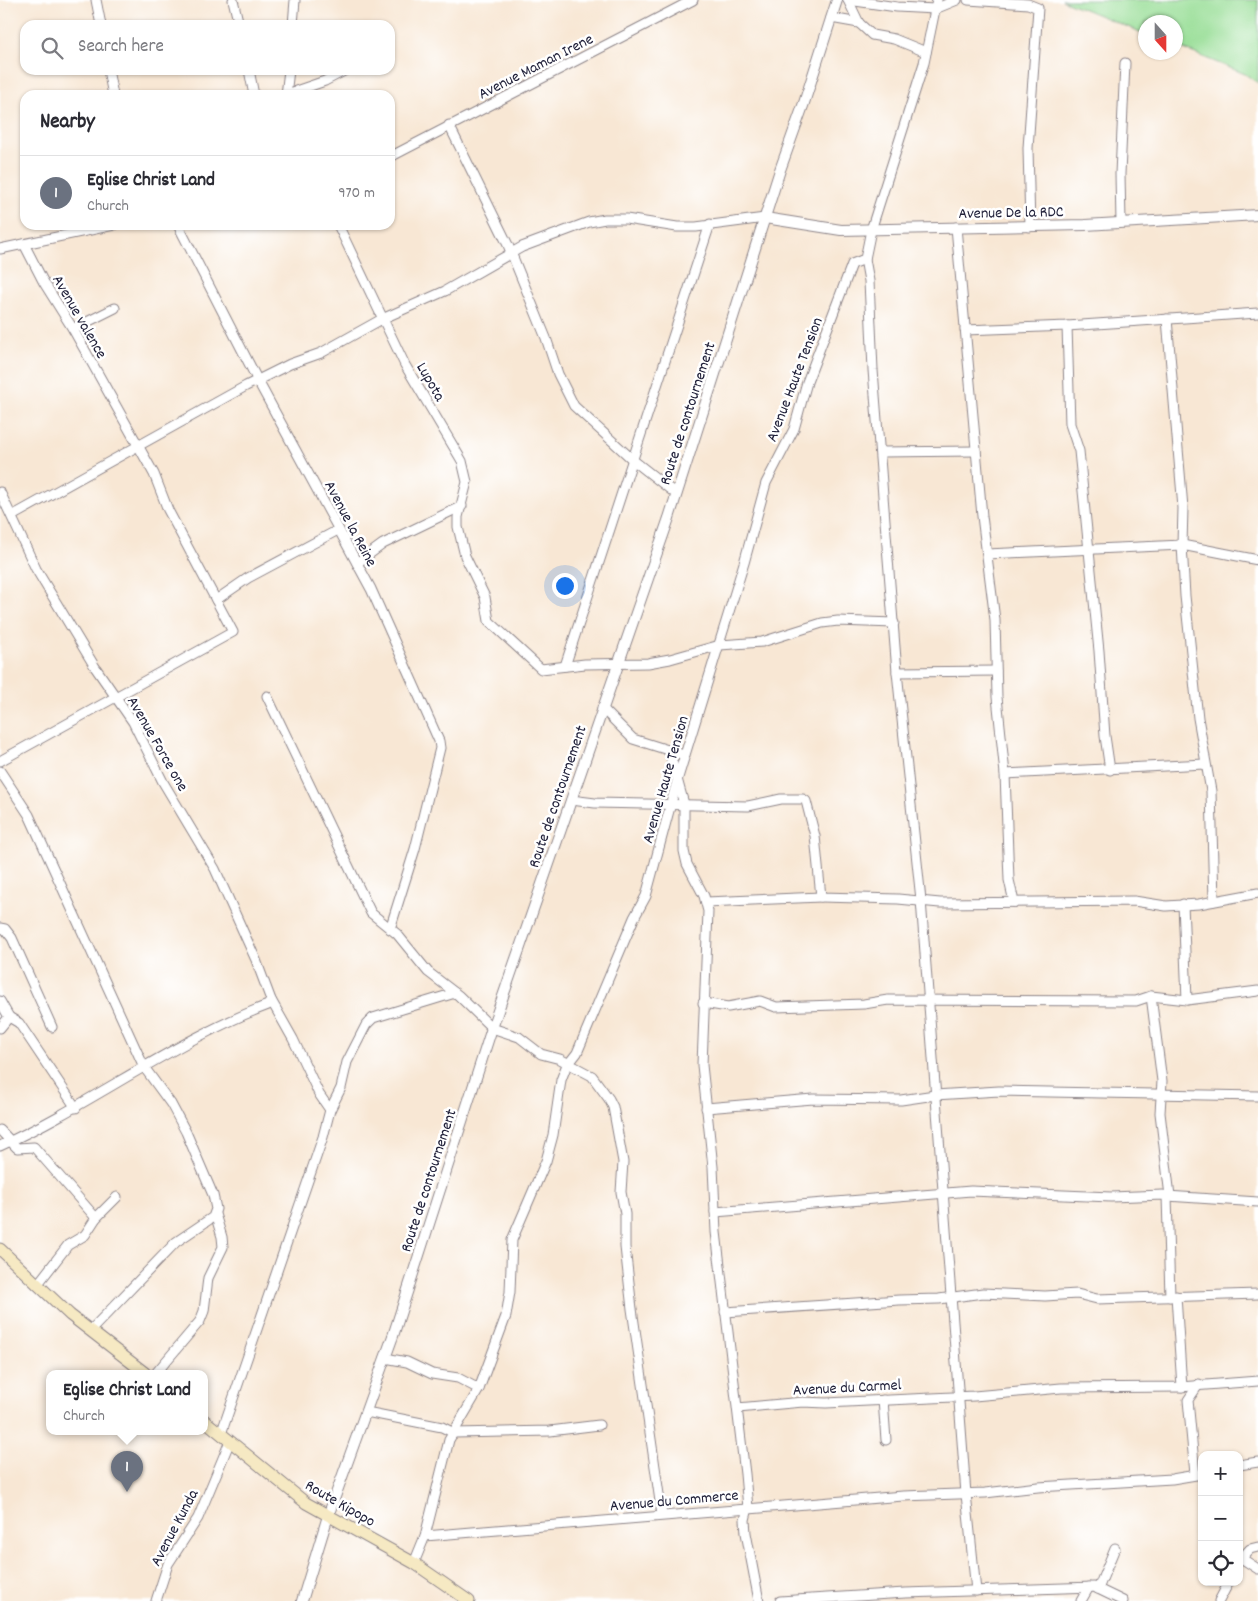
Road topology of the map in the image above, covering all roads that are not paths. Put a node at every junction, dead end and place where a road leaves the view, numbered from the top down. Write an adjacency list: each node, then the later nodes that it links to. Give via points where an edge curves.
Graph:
1 (96, 0): 11 (street)
2 (233, 0): 12 (street)
3 (295, 0): 13 (street)
4 (694, 0): 25 (street, Avenue Maman Irene)
5 (837, 0): 10 (street, Route de contournement)
6 (848, 0): 9 (street); 14 (street)
7 (956, 0): 9 (street)
8 (968, 0): 32 (street, via 1028,4 1038,8 1029,135)
9 (936, 4): 15 (street)
10 (831, 18): 14 (street); 28 (street, Route de contournement)
11 (100, 20)
12 (238, 20)
13 (293, 20)
14 (859, 23): 15 (street, via 872,35 894,39)
15 (926, 52): 33 (street)
16 (1125, 63): 29 (street, via 1120,174)
17 (109, 75): 21 (street)
18 (250, 75): 22 (street)
19 (288, 75): 23 (street)
20 (336, 75): 24 (street)
21 (113, 90)
22 (253, 90)
23 (287, 90)
24 (300, 90)
25 (449, 126): 26 (street, Avenue Maman Irene); 39 (street)
26 (395, 154)
27 (1258, 216): 29 (street, Avenue De la RDC)
28 (764, 218): 30 (street); 33 (street, Avenue De la RDC, via 841,230); 54 (street, Route de contournement)
29 (1122, 223): 32 (street, Avenue De la RDC)
30 (710, 224): 39 (street, via 677,227 604,219); 52 (street)
31 (956, 226): 32 (street, Avenue De la RDC); 33 (street, Avenue De la RDC); 47 (street)
32 (1030, 226)
33 (872, 228): 40 (street)
34 (90, 230): 37 (street)
35 (181, 230): 48 (street, Avenue la Reine)
36 (340, 230): 43 (street, Lupota)
37 (24, 244): 38 (street); 46 (street, Avenue valence)
38 (0, 249)
39 (511, 253): 43 (street, via 445,291); 52 (street, via 558,374 574,406)
40 (865, 259): 51 (street); 65 (street, Avenue Haute Tension, via 852,264 807,382 794,429 766,483)
41 (115, 308): 46 (street)
42 (1258, 313): 44 (street)
43 (382, 319): 48 (street, via 342,343); 55 (street, Lupota, via 405,365 462,461 467,482)
44 (1167, 320): 45 (street); 58 (street, via 1183,508)
45 (1067, 326): 47 (street); 59 (street, via 1070,424 1079,451)
46 (73, 329): 49 (street, Avenue valence)
47 (965, 330): 50 (street)
48 (258, 381): 49 (street); 57 (street, Avenue la Reine)
49 (136, 445): 56 (street); 63 (street, Avenue valence, via 154,474 168,510)
50 (976, 451): 51 (street); 60 (street)
51 (882, 452): 64 (street)
52 (633, 460): 54 (street); 67 (street)
53 (0, 492): 56 (street, Avenue Force one)
54 (676, 494): 66 (street, Route de contournement)
55 (462, 506): 62 (street, via 382,544); 67 (street, Lupota, via 458,527 465,556 483,590 490,621 541,669)
56 (12, 516): 71 (street, Avenue Force one, via 36,569)
57 (338, 530): 62 (street, Avenue la Reine); 63 (street, via 248,578)
58 (1182, 546): 59 (street); 61 (street); 76 (street, via 1190,650)
59 (1088, 550): 60 (street); 77 (street)
60 (987, 554): 68 (street, via 995,620)
61 (1258, 560)
62 (357, 563): 92 (street, Avenue la Reine, via 399,650 440,748 415,849)
63 (216, 600): 71 (street, Avenue valence, via 233,632)
64 (894, 623): 65 (street, Lupota, via 822,623 762,642); 69 (street)
65 (720, 645): 66 (street, Lupota, via 670,659); 74 (street, Avenue Haute Tension)
66 (617, 665): 67 (street, Lupota); 72 (street, Route de contournement)
67 (566, 666)
68 (996, 671): 69 (street); 79 (street)
69 (897, 672): 86 (street)
70 (266, 696): 92 (street, via 364,901 371,913)
71 (116, 698): 75 (street); 96 (street, Avenue Force one, via 133,722 163,782 215,869)
72 (602, 708): 73 (street, via 633,739); 81 (street, Route de contournement)
73 (669, 750): 74 (street); 80 (street)
74 (684, 755): 80 (street, Avenue Haute Tension)
75 (0, 761)
76 (1205, 764): 77 (street); 87 (street, via 1211,791)
77 (1110, 770): 79 (street)
78 (0, 771): 106 (street, via 29,815)
79 (1005, 774): 89 (street, via 1009,880)
80 (677, 781): 82 (street, Avenue Haute Tension); 83 (street)
81 (571, 800): 82 (street, via 595,804); 104 (street, Route de contournement)
82 (672, 804): 83 (street); 105 (street, Avenue Haute Tension, via 644,901 577,1053)
83 (684, 804): 85 (street, via 748,806 781,799 804,799 814,825); 88 (street, via 684,851)
84 (1258, 893): 87 (street)
85 (821, 897): 86 (street); 88 (street)
86 (921, 900): 89 (street, via 940,903); 97 (street)
87 (1214, 901): 90 (street)
88 (706, 902): 100 (street, via 709,921)
89 (1014, 902): 90 (street)
90 (1183, 904): 98 (street)
91 (0, 928): 102 (street, via 12,938)
92 (390, 928): 94 (street, via 428,972)
93 (1258, 991): 98 (street)
94 (455, 993): 104 (street); 112 (street, Avenue Kunda, via 369,1020 347,1062 341,1088)
95 (1151, 996): 97 (street, via 1136,1001); 98 (street); 107 (street)
96 (271, 1000): 106 (street, via 268,1005 213,1028); 112 (street, Avenue Force one)
97 (927, 1000): 100 (street, via 776,1007 760,1001 728,1007); 108 (street)
98 (1187, 1000)
99 (0, 1001): 101 (street)
100 (703, 1003): 111 (street, via 701,1059)
101 (9, 1017): 103 (street); 110 (street, via 19,1023)
102 (52, 1027)
103 (0, 1028)
104 (492, 1028): 105 (street, via 519,1037 541,1054); 130 (street, Route de contournement)
105 (569, 1064): 136 (street, Avenue Haute Tension, via 558,1089 553,1135 546,1161 514,1234 508,1307); 152 (street, via 592,1076 613,1108 623,1162 621,1192 632,1309)
106 (144, 1066): 110 (street); 121 (street, via 186,1132 213,1194)
107 (1161, 1093): 108 (street, via 999,1092); 109 (street); 117 (street)
108 (935, 1096): 111 (street, via 901,1100 813,1099); 116 (street)
109 (1258, 1096)
110 (76, 1108): 114 (street)
111 (706, 1108): 120 (street)
112 (330, 1110): 145 (street, Avenue Kunda)
113 (0, 1130): 114 (street)
114 (11, 1141): 115 (street); 122 (street, via 20,1149 34,1147)
115 (0, 1146)
116 (943, 1193): 117 (street); 120 (street); 127 (street)
117 (1169, 1196): 119 (street); 126 (street)
118 (116, 1198): 122 (street)
119 (1258, 1202)
120 (715, 1212): 128 (street)
121 (215, 1214): 129 (street, via 176,1242); 132 (street, via 223,1248 208,1278 204,1311 200,1321)
122 (96, 1218): 124 (street, via 85,1235 68,1245)
123 (0, 1249): 124 (main road)
124 (37, 1285): 129 (main road)
125 (1258, 1294): 126 (street)
126 (1173, 1296): 127 (street, via 1097,1299 1077,1294 983,1293); 135 (street)
127 (951, 1297): 128 (street); 137 (street)
128 (725, 1312): 140 (street)
129 (90, 1330): 131 (main road)
130 (385, 1358): 136 (street, via 406,1362 432,1374 458,1378); 141 (street, Route de contournement)
131 (141, 1370)
132 (159, 1370)
133 (1258, 1381): 134 (street, Avenue du Carmel)
134 (1199, 1384): 135 (street, Avenue du Carmel); 139 (street)
135 (1181, 1387): 137 (street, Avenue du Carmel, via 1061,1388); 139 (street)
136 (479, 1389): 144 (street, Avenue Haute Tension)
137 (958, 1396): 138 (street, Avenue du Carmel); 150 (street)
138 (883, 1400): 140 (street, Avenue du Carmel); 146 (street)
139 (1188, 1400): 149 (street)
140 (738, 1408): 151 (street)
141 (366, 1412): 144 (street, via 442,1427); 153 (street, Route de contournement)
142 (208, 1423): 145 (main road, Route Kipopo)
143 (599, 1425): 144 (street, via 550,1431)
144 (454, 1433): 154 (street, Avenue Haute Tension, via 446,1450)
145 (226, 1438): 153 (main road, Route Kipopo, via 289,1492); 165 (street, Avenue Kunda, via 198,1518 168,1564)
146 (886, 1440)
147 (1258, 1462): 148 (street)
148 (1243, 1465)
149 (1198, 1474): 150 (street, Avenue du Commerce, via 1172,1480)
150 (966, 1494): 151 (street, Avenue du Commerce, via 925,1494); 163 (street)
151 (748, 1508): 152 (street, Avenue du Commerce); 168 (street, via 746,1533)
152 (662, 1515): 154 (street, Avenue du Commerce)
153 (328, 1516): 159 (main road, Route Kipopo); 166 (street, Route de contournement)
154 (425, 1536): 159 (street, Avenue Haute Tension)
155 (1258, 1547): 157 (street)
156 (1115, 1548): 162 (street)
157 (1243, 1556)
158 (1243, 1561): 160 (street)
159 (414, 1564): 167 (main road, Route Kipopo)
160 (1258, 1569)
161 (1226, 1586): 172 (street)
162 (1094, 1588): 163 (street); 170 (street); 171 (street)
163 (976, 1591): 164 (street)
164 (951, 1596): 169 (street)
165 (156, 1601)
166 (302, 1601)
167 (469, 1601)
168 (758, 1601)
169 (780, 1601)
170 (1081, 1601)
171 (1122, 1601)
172 (1219, 1601)

